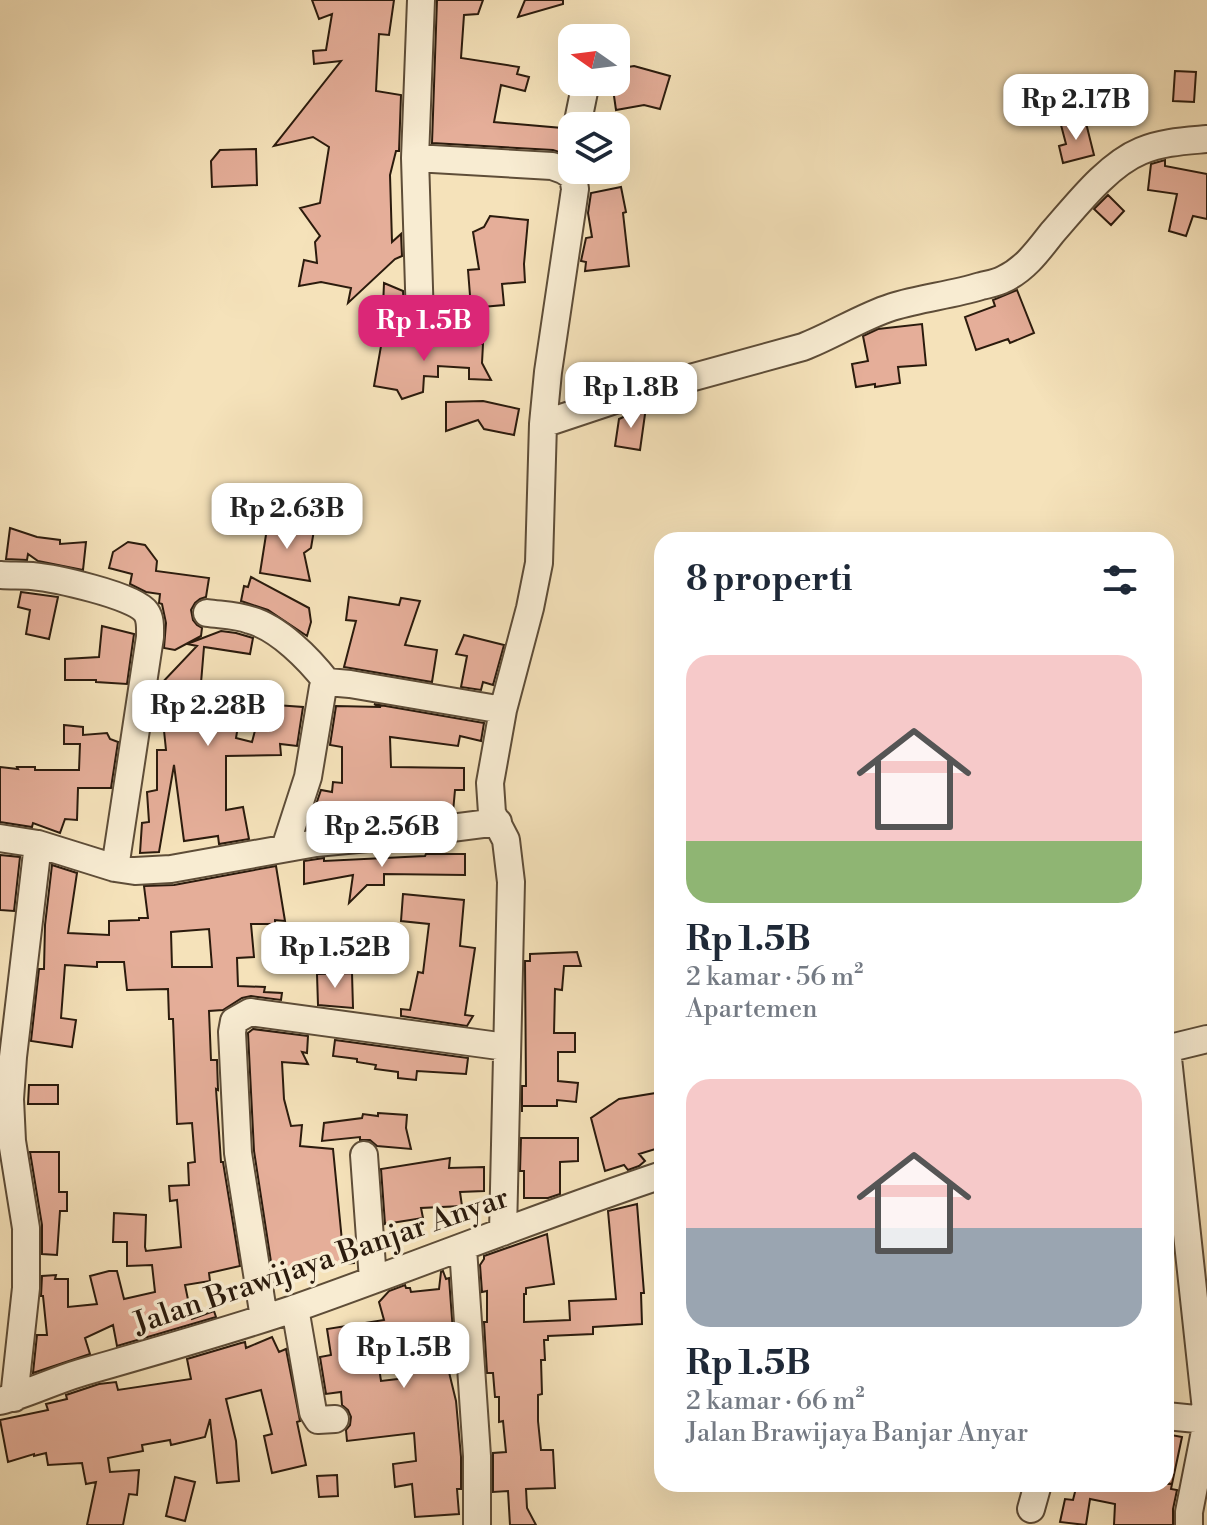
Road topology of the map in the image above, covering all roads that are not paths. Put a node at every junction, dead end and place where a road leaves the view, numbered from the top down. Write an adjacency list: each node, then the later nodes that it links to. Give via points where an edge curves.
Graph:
1 (421, 0): 3 (street)
2 (1207, 139): 7 (street, via 1140,151 1118,166 1028,263 1002,281 894,307 803,347)
3 (415, 158): 4 (street); 6 (street)
4 (558, 168)
5 (574, 184): 7 (street)
6 (420, 320)
7 (543, 424): 11 (street, via 539,563)
8 (0, 575): 16 (street, via 102,591 132,602 150,622)
9 (207, 613): 10 (street, via 252,620 270,630 298,650)
10 (327, 682): 11 (street); 15 (street, via 308,777)
11 (503, 710): 12 (street, via 490,783 492,813)
12 (498, 822): 15 (street); 18 (street, via 506,840 511,882)
13 (0, 838): 14 (street)
14 (38, 844): 16 (street); 28 (street, via 10,1099 26,1228 26,1288)
15 (285, 848): 16 (street, via 171,869)
16 (115, 868)
17 (1207, 1039): 19 (street)
18 (506, 1047): 23 (street); 27 (street, via 250,1012 234,1021 238,1153)
19 (1174, 1047)
20 (1174, 1114): 31 (street)
21 (364, 1155): 25 (street)
22 (654, 1178): 23 (street, Jalan Brawijaya Banjar Anyar)
23 (503, 1232): 24 (street, Jalan Brawijaya Banjar Anyar)
24 (463, 1248): 25 (street, Jalan Brawijaya Banjar Anyar); 33 (street)
25 (373, 1280): 26 (street, Jalan Brawijaya Banjar Anyar)
26 (295, 1308): 27 (street, Jalan Brawijaya Banjar Anyar); 30 (street, via 313,1412 318,1420)
27 (264, 1318): 28 (street, Jalan Brawijaya Banjar Anyar)
28 (7, 1399)
29 (1174, 1417): 31 (street)
30 (335, 1419)
31 (1207, 1420): 32 (street)
32 (1195, 1517)
33 (477, 1525)

